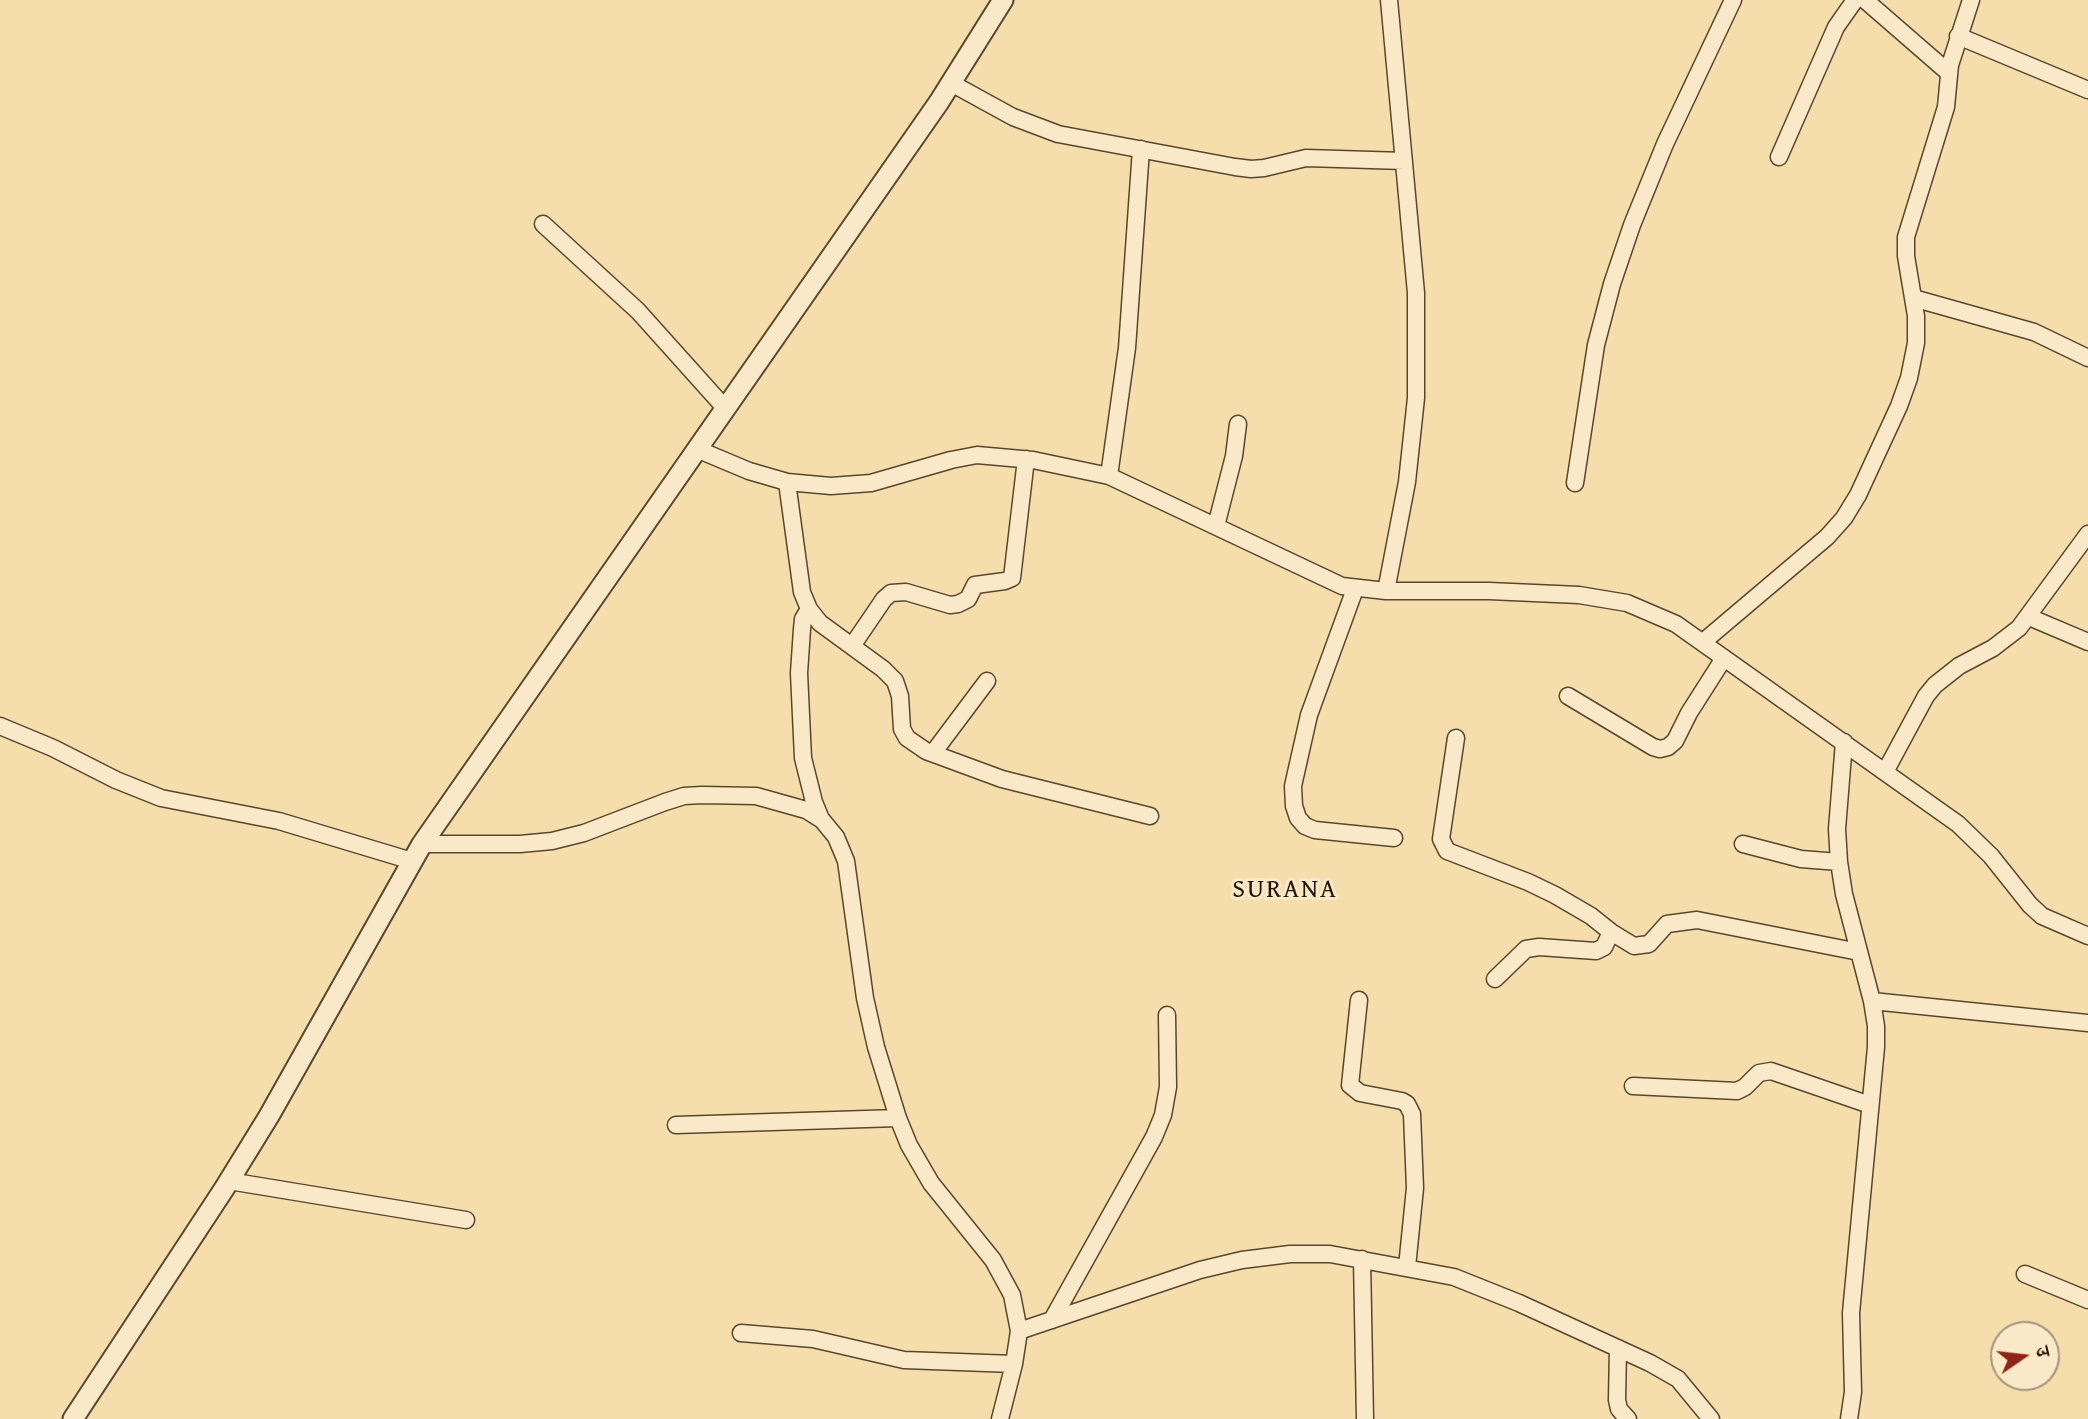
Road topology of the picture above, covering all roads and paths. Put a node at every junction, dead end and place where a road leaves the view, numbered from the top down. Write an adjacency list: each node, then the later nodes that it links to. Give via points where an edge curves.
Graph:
1 (1003, 0): 9 (street)
2 (1389, 0): 13 (street)
3 (1733, 0): 23 (street, via 1665,144 1612,284 1596,345)
4 (1855, 0): 12 (street, via 1836,27)
5 (1865, 0): 8 (street)
6 (1971, 0): 7 (street)
7 (1958, 36): 8 (street); 10 (street)
8 (1949, 73): 15 (street, via 1946,107 1906,237)
9 (951, 83): 11 (street, via 1029,125); 17 (street)
10 (2088, 90)
11 (1141, 149): 13 (street, via 1251,169 1306,158); 21 (street, via 1127,348)
12 (1779, 157)
13 (1404, 161): 27 (street, via 1416,293 1416,398 1407,482)
14 (543, 224): 17 (street, via 638,311)
15 (1913, 298): 16 (street, via 2034,332); 30 (street, via 1916,343 1909,378 1858,495 1827,537)
16 (2088, 358)
17 (725, 408): 19 (street)
18 (1238, 424): 24 (street)
19 (699, 450): 22 (street); 45 (street)
20 (1026, 459): 21 (street); 22 (street, via 977,455 872,483); 32 (street, via 1012,578 975,584 968,599 950,605 906,592 891,593)
21 (1109, 476): 24 (street)
22 (787, 482): 28 (street, via 802,592)
23 (1575, 483)
24 (1216, 526): 26 (street)
25 (2088, 534): 29 (street)
26 (1355, 589): 27 (street); 43 (street, via 1309,715 1293,786 1294,806 1305,826 1315,830)
27 (1387, 591): 30 (street, via 1601,598 1651,612)
28 (809, 609): 32 (street); 42 (street, via 803,619 799,673 803,758)
29 (2029, 617): 31 (street); 40 (street, via 1993,648 1935,685)
30 (1703, 642): 33 (street)
31 (2088, 642)
32 (852, 646): 39 (street, via 895,681 902,729 907,738)
33 (1724, 658): 35 (street, via 1675,741 1660,749); 38 (street)
34 (987, 681): 39 (street)
35 (1568, 696)
36 (0, 726): 45 (street, via 160,798)
37 (1456, 738): 47 (street, via 1442,846 1555,895)
38 (1844, 743): 40 (street); 46 (street)
39 (933, 754): 41 (street, via 1002,779)
40 (1885, 772): 48 (street, via 1968,833 2042,916)
41 (1150, 816)
42 (822, 820): 45 (street, via 806,810 756,796 702,794 552,841); 57 (street, via 836,836 846,862 865,998)
43 (1394, 838)
44 (1743, 844): 46 (street, via 1801,859)
45 (417, 853): 59 (street)
46 (1839, 862): 49 (street)
47 (1611, 932): 49 (street, via 1634,946 1645,946 1667,924 1697,920); 50 (street, via 1604,947 1596,951 1526,949)
48 (2088, 936)
49 (1859, 952): 52 (street)
50 (1495, 979)
51 (1359, 1000): 62 (street, via 1350,1085 1360,1093 1402,1101 1412,1114 1415,1188)
52 (1872, 1001): 54 (street); 56 (street, via 1876,1046)
53 (1167, 1015): 65 (street, via 1168,1087 1163,1115)
54 (2088, 1023)
55 (1633, 1086): 56 (street, via 1737,1091 1759,1073 1771,1071)
56 (1870, 1105): 75 (street, via 1851,1313)
57 (898, 1118): 58 (street); 66 (street, via 932,1184 1004,1276)
58 (676, 1125)
59 (229, 1181): 60 (street); 70 (street)
60 (466, 1220)
61 (1362, 1259): 62 (street); 65 (street, via 1290,1254 1242,1260); 72 (street)
62 (1408, 1267): 68 (street, via 1491,1291)
63 (2025, 1274): 64 (street)
64 (2088, 1300)
65 (1052, 1320): 66 (street)
66 (1018, 1331): 69 (street)
67 (741, 1333): 69 (street, via 813,1339 904,1360)
68 (1618, 1348): 73 (street, via 1617,1400); 74 (street, via 1678,1380)
69 (1014, 1364): 71 (street)
70 (73, 1419)
71 (1000, 1419)
72 (1365, 1419)
73 (1629, 1419)
74 (1711, 1419)
75 (1849, 1419)

